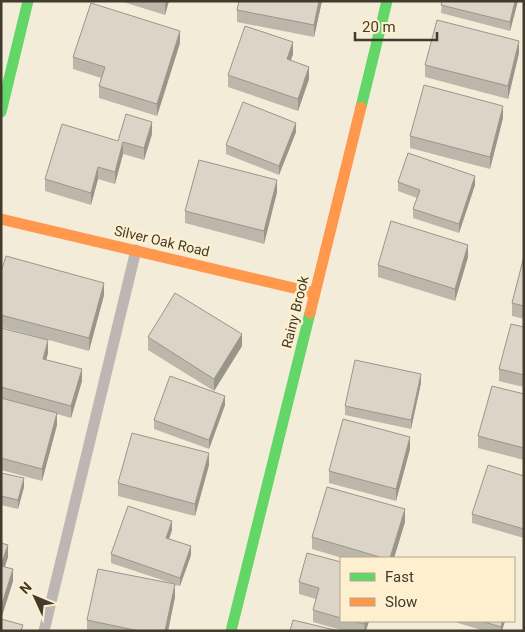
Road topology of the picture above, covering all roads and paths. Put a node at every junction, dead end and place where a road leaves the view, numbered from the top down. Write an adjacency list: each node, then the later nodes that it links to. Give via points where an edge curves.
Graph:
1 (28, 1): 3 (street)
2 (387, 1): 6 (street, Rainy Brook)
3 (1, 112)
4 (1, 218): 5 (street, Silver Oak Road)
5 (136, 250): 6 (street, Silver Oak Road); 7 (lane)
6 (315, 293): 8 (street, Rainy Brook)
7 (44, 631)
8 (231, 631)

